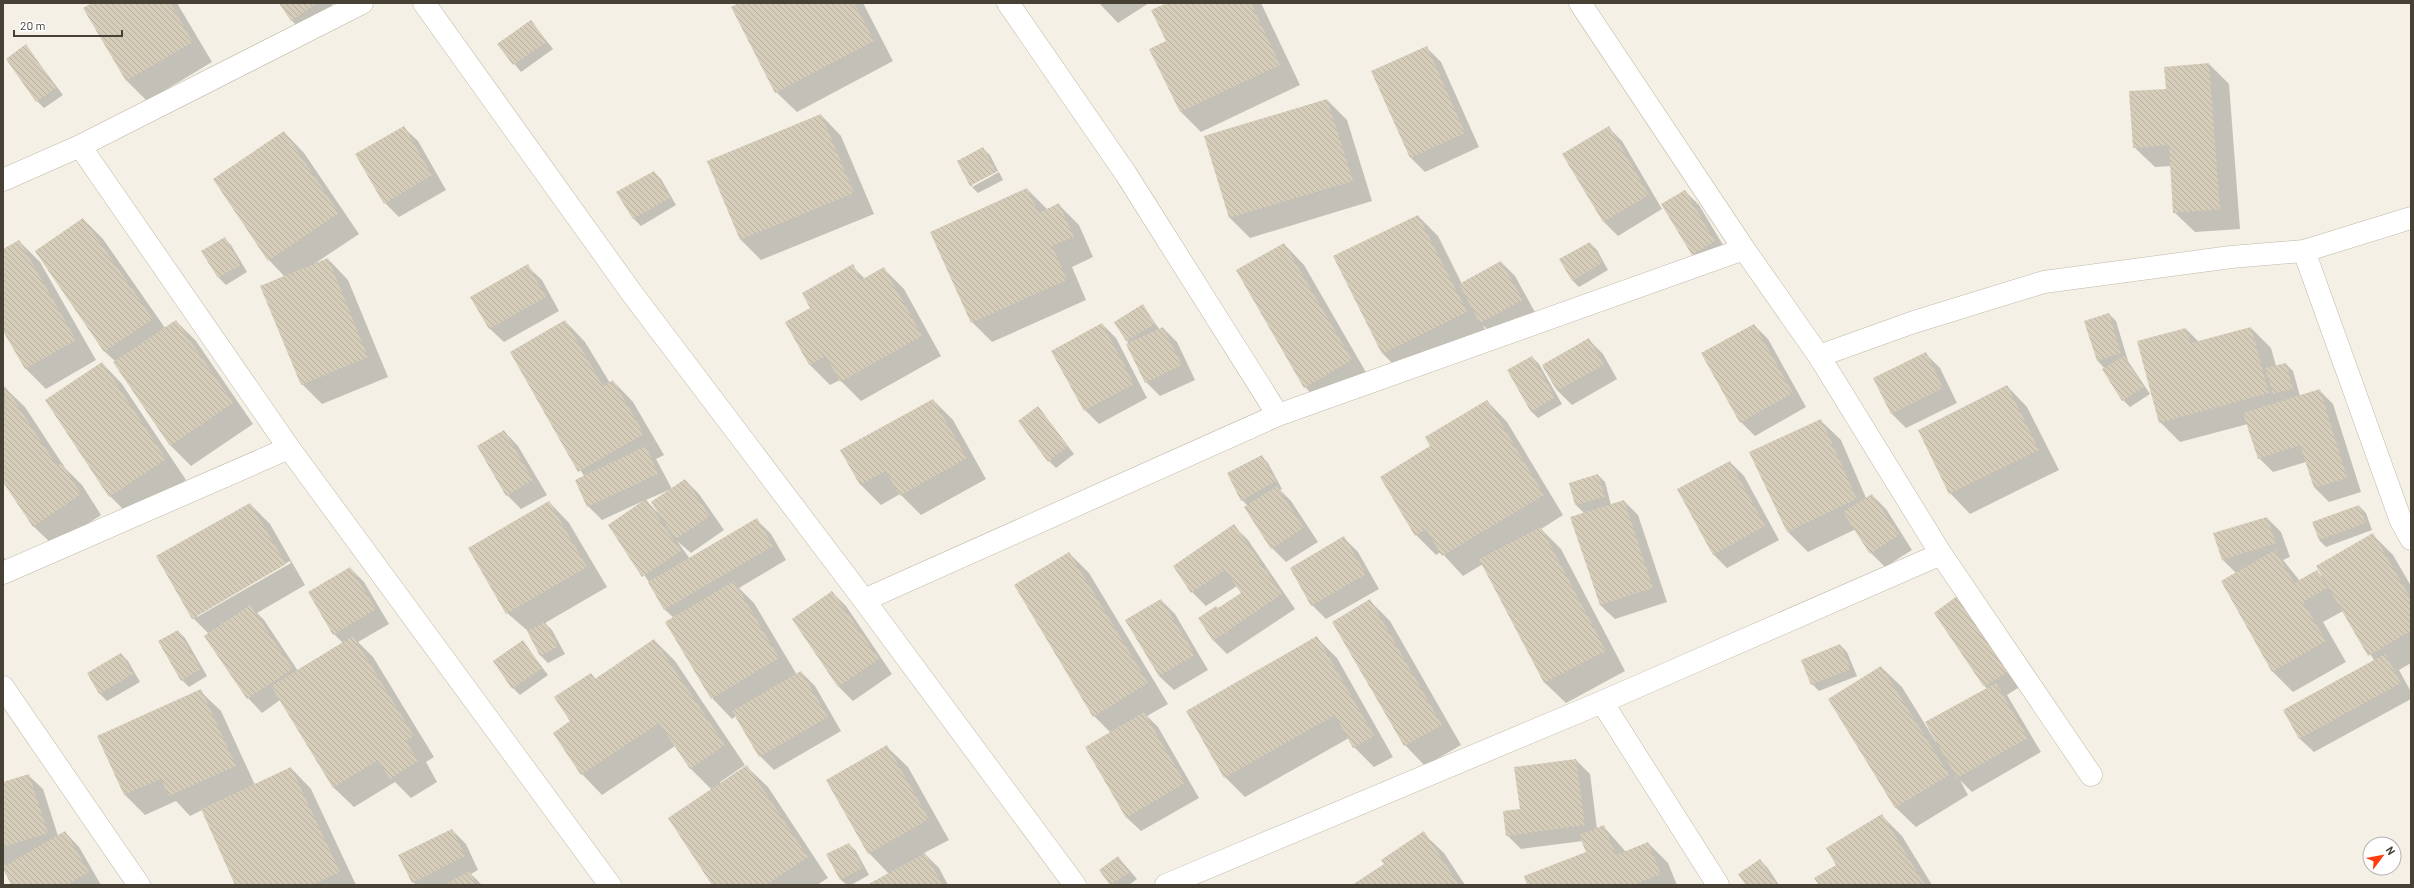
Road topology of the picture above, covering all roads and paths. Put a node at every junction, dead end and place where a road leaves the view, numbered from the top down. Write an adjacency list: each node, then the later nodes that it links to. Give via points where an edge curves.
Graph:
1 (362, 3): 5 (street)
2 (424, 3): 16 (street, via 631,292)
3 (1008, 3): 11 (street, via 1126,174)
4 (1580, 3): 8 (street)
5 (80, 146): 6 (street); 12 (street)
6 (3, 180)
7 (2411, 218): 9 (street)
8 (1744, 249): 10 (street); 11 (street)
9 (2304, 251): 10 (street, via 2231,256 2044,282 1914,322); 13 (street, via 2401,521)
10 (1819, 356): 14 (street)
11 (1278, 415): 16 (street)
12 (289, 448): 15 (street); 21 (street)
13 (2411, 540)
14 (1941, 554): 18 (street); 19 (street)
15 (3, 573)
16 (864, 600): 22 (street)
17 (3, 687): 20 (street)
18 (1602, 702): 23 (street); 24 (street)
19 (2091, 774)
20 (139, 885)
21 (610, 885)
22 (1074, 885)
23 (1166, 885)
24 (1718, 885)

